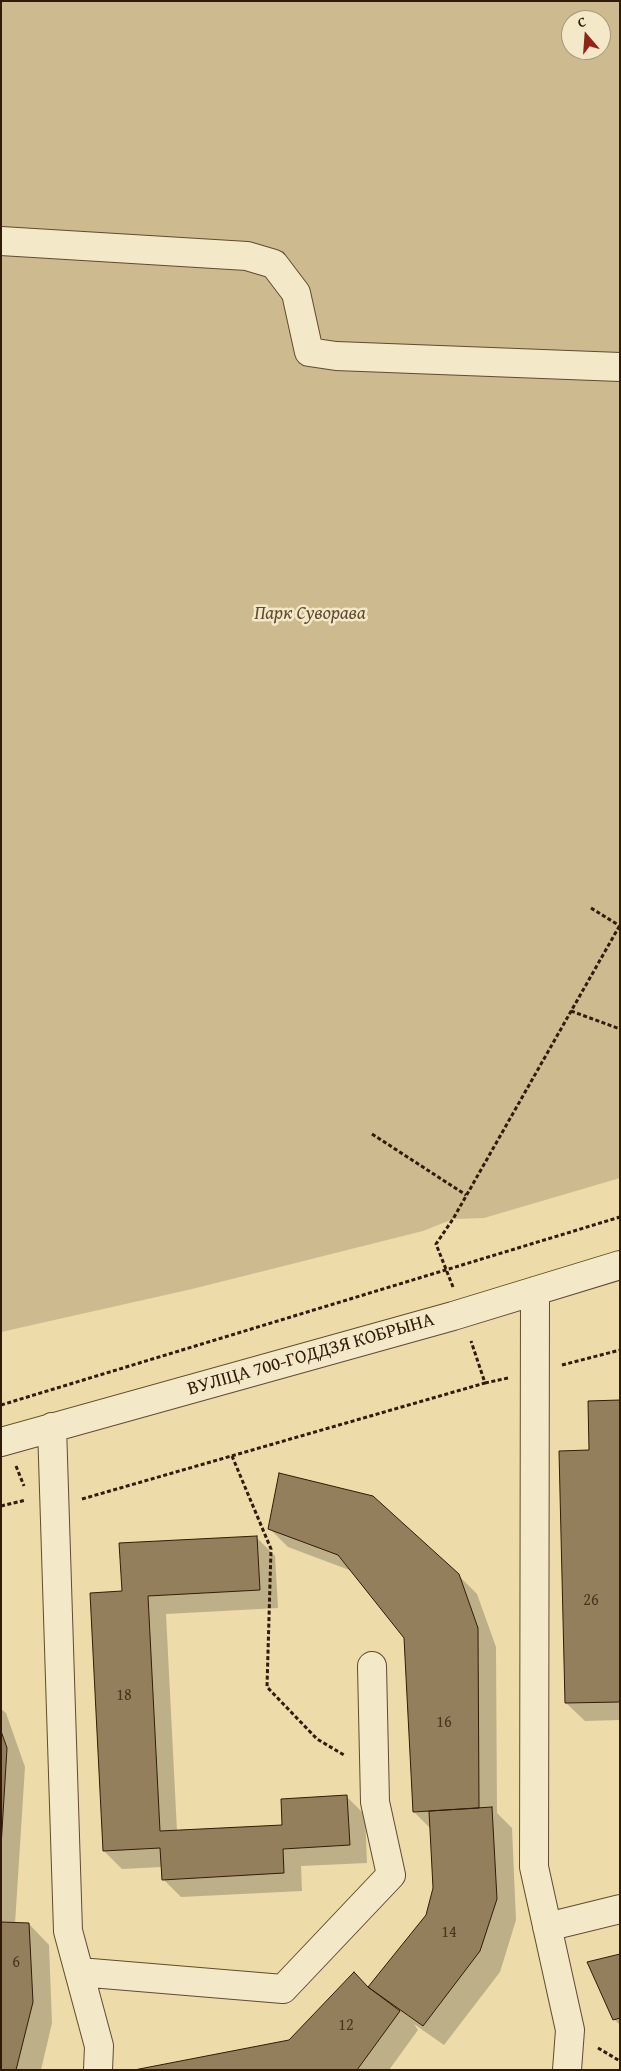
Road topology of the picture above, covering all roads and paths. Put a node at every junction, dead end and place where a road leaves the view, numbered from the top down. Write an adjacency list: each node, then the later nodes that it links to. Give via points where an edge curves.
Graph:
1 (1, 241): 2 (street, via 247,256 274,264 296,293 309,352 336,356)
2 (620, 367)
3 (592, 908): 4 (path)
4 (620, 925): 5 (path)
5 (571, 1011): 6 (path); 8 (path)
6 (620, 1029)
7 (372, 1134): 8 (path)
8 (466, 1195): 11 (path, via 436,1244)
9 (620, 1217): 11 (path)
10 (620, 1265): 12 (street, ВУЛІЦА 700-ГОДДЗЯ КОБРЫНА)
11 (447, 1271): 13 (path); 14 (path)
12 (535, 1291): 13 (street, ВУЛІЦА 700-ГОДДЗЯ КОБРЫНА); 23 (street, via 534,1867)
13 (461, 1313): 15 (street, ВУЛІЦА 700-ГОДДЗЯ КОБРЫНА); 17 (path, via 485,1383)
14 (1, 1406)
15 (52, 1427): 16 (street, ВУЛІЦА 700-ГОДДЗЯ КОБРЫНА); 18 (street)
16 (3, 1441): 18 (path)
17 (232, 1456): 18 (path); 21 (path, via 271,1549 267,1687 317,1739)
18 (42, 1503): 19 (path); 24 (street, via 68,1931)
19 (1, 1506)
20 (372, 1666): 21 (street)
21 (374, 1772): 24 (street, via 375,1802 391,1875 283,1989)
22 (620, 1909): 23 (street)
23 (547, 1927): 26 (street, via 570,2030)
24 (78, 1972): 25 (street, via 99,2046)
25 (98, 2070)
26 (567, 2070)

